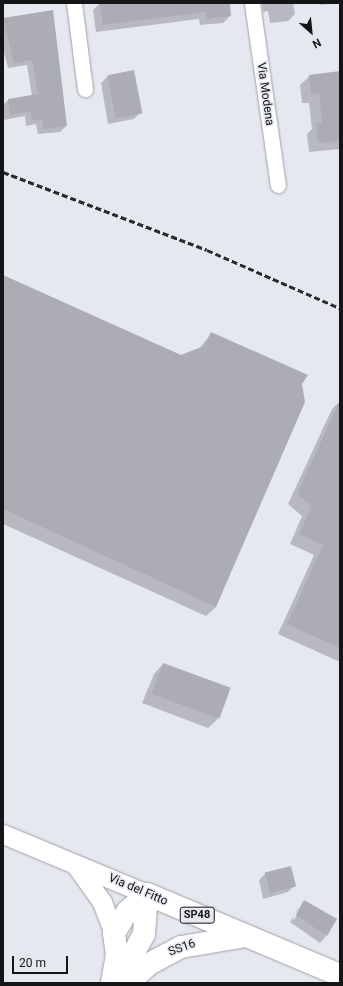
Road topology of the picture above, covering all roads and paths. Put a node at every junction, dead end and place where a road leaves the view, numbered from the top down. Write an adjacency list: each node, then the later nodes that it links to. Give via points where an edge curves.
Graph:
1 (74, 3): 3 (street)
2 (252, 3): 4 (street, Via Modena)
3 (85, 89)
4 (278, 185)
5 (3, 834): 6 (street, Via del Fitto / SP48)
6 (74, 863): 7 (street, Via del Fitto / SP48); 8 (street, via 102,902)
7 (146, 894): 8 (main road, via 128,910); 9 (main road, Via del Fitto / SP48); 12 (main road, via 144,934)
8 (114, 933): 11 (main road, via 117,955)
9 (247, 936): 10 (main road, Via del Fitto / SP48); 13 (main road, SS16, via 181,947 149,964)
10 (340, 975)
11 (112, 983)
12 (117, 983)
13 (128, 983)

